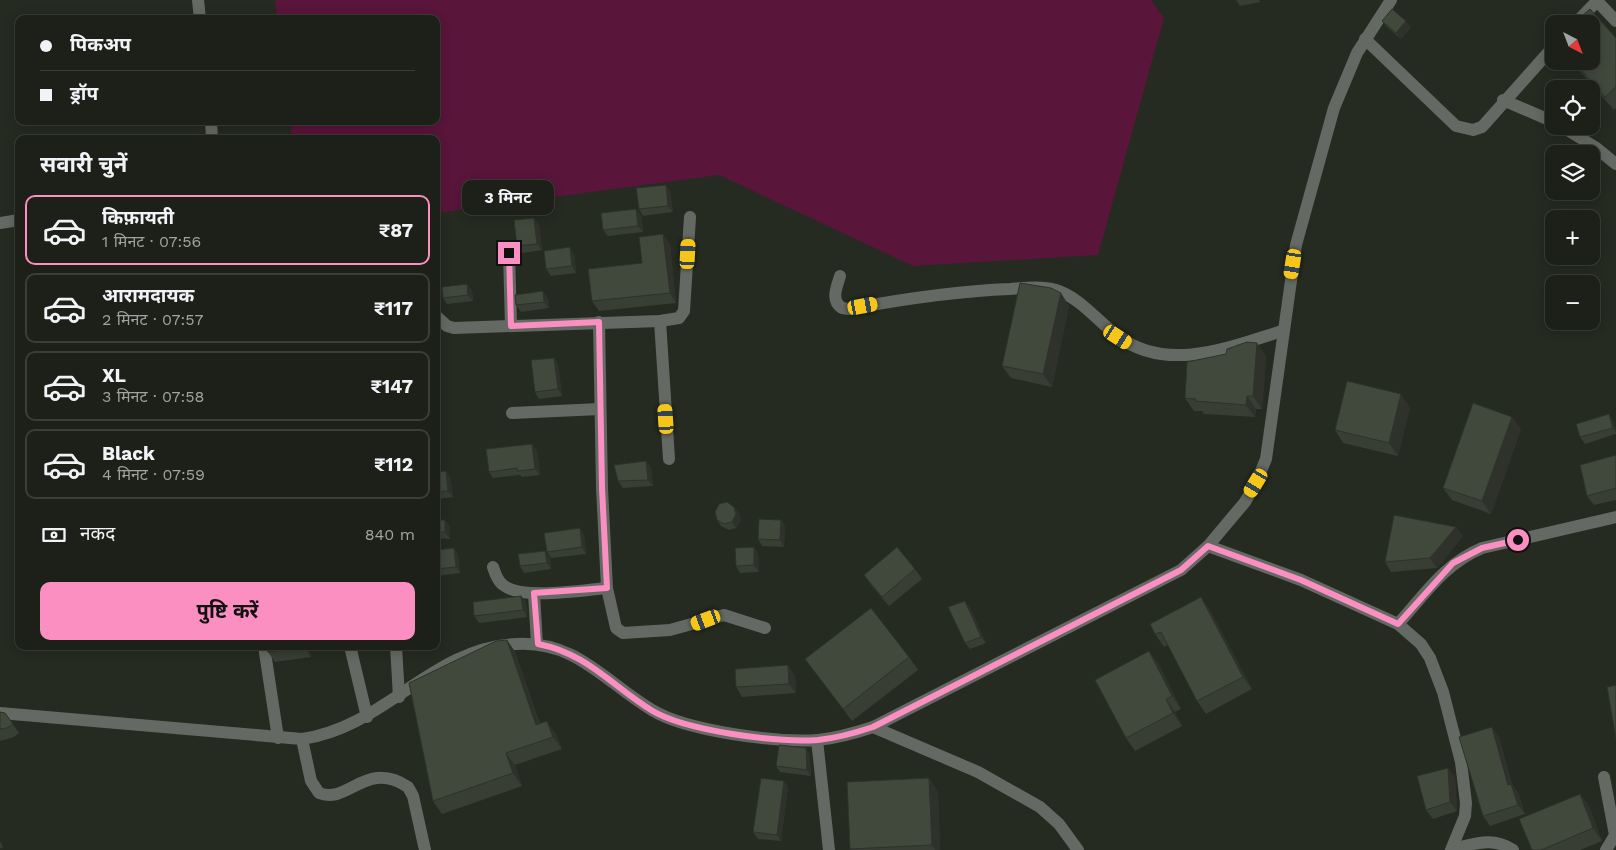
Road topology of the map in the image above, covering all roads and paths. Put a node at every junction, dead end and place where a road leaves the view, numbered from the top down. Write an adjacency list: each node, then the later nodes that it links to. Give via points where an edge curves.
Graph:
1 (198, 0): 4 (street)
2 (1391, 0): 7 (street)
3 (1597, 0): 5 (street); 6 (street)
4 (200, 15)
5 (1583, 15)
6 (1616, 21)
7 (1365, 39): 9 (street, via 1464,130 1482,127); 22 (street, via 1334,108 1296,245)
8 (1545, 56): 9 (street)
9 (1503, 100): 10 (street)
10 (1545, 118)
11 (1576, 135): 12 (street)
12 (1616, 164)
13 (690, 216): 20 (street, via 684,311 679,318)
14 (15, 221): 15 (street)
15 (0, 223)
16 (509, 253): 21 (street)
17 (840, 276): 22 (street, via 836,300 842,308 849,309 935,295 1009,289 1054,290 1080,304 1131,345 1170,355 1212,352)
18 (440, 319): 21 (street, via 451,328)
19 (599, 322): 20 (street); 21 (street); 23 (street)
20 (660, 322): 25 (street)
21 (511, 326)
22 (1282, 331): 27 (street, via 1266,459 1245,502)
23 (600, 409): 24 (street); 29 (street)
24 (512, 413)
25 (669, 458)
26 (1616, 517): 31 (street, via 1468,554 1448,569)
27 (1208, 546): 31 (street, via 1301,580); 40 (street, via 1181,570)
28 (493, 567): 30 (street, via 502,584)
29 (607, 588): 30 (street); 32 (street, via 613,622 617,631 623,634 670,630 721,615)
30 (534, 593): 33 (street)
31 (1398, 624): 48 (street, via 1421,644 1430,658 1443,692 1461,762 1465,816)
32 (765, 628)
33 (538, 644): 37 (street, via 495,646 446,663); 43 (street, via 578,657 650,709 675,722 787,740)
34 (265, 650): 41 (street)
35 (351, 650): 39 (street)
36 (396, 650): 37 (street)
37 (399, 697): 39 (street)
38 (0, 713): 41 (street)
39 (367, 717): 42 (street, via 337,732)
40 (873, 727): 43 (street); 47 (street, via 978,772 1040,807 1059,824)
41 (278, 738): 42 (street)
42 (302, 739): 45 (street, via 311,781 319,793 336,795 372,777 408,786)
43 (816, 740): 46 (street)
44 (1604, 777): 50 (street, via 1615,835)
45 (425, 850)
46 (829, 850)
47 (1078, 850)
48 (1452, 850): 49 (street, via 1489,841 1502,843)
49 (1513, 850)
50 (1606, 850)

